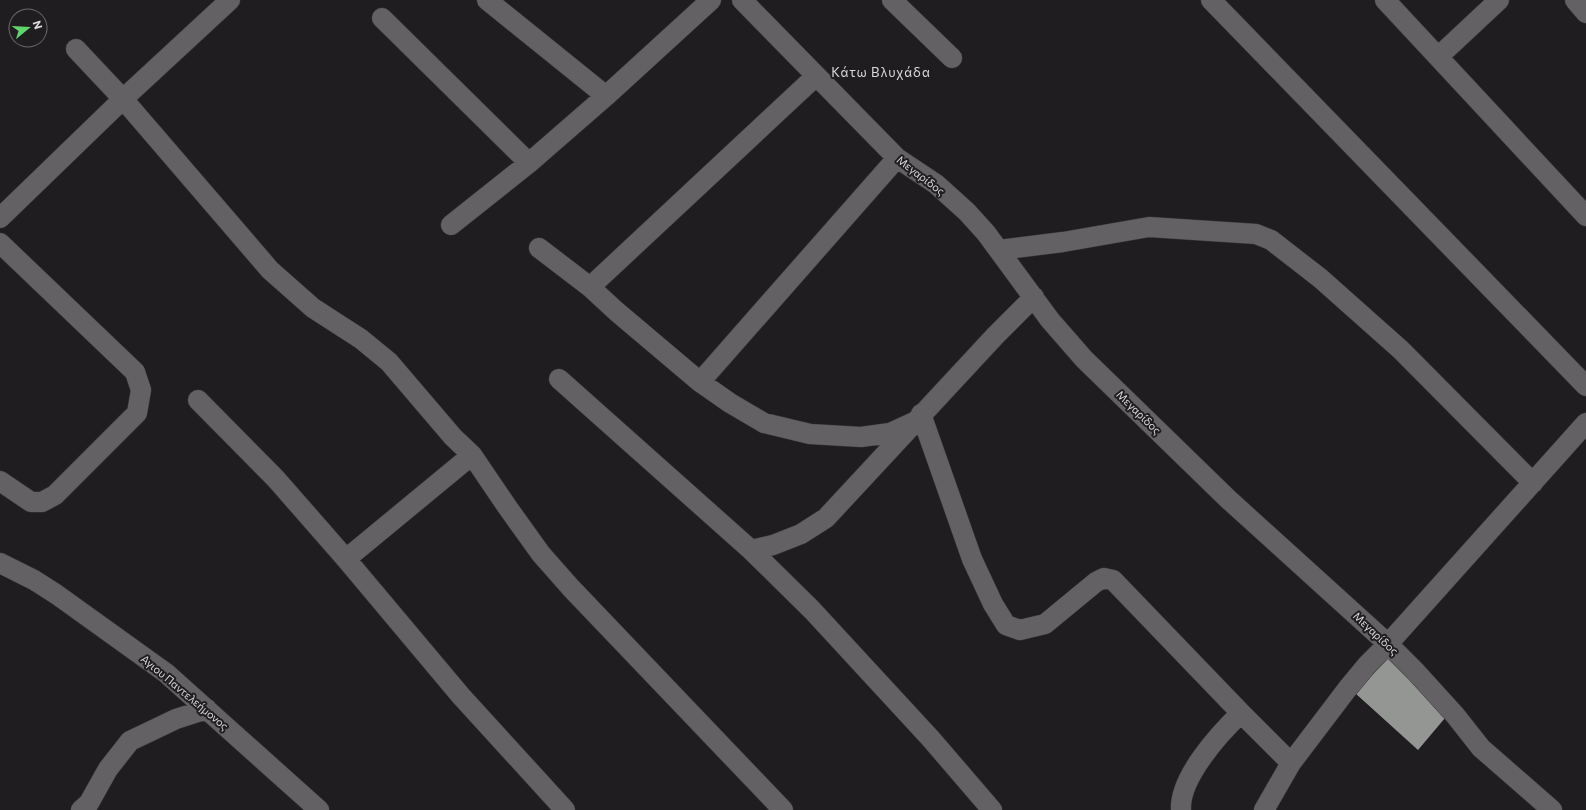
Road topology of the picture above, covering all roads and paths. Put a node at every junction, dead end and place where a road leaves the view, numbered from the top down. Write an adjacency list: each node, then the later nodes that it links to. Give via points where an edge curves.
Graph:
1 (230, 0): 17 (street)
2 (487, 0): 16 (street)
3 (711, 0): 16 (street)
4 (742, 0): 15 (street, Μεγαρίδος)
5 (892, 0): 14 (street)
6 (1211, 0): 30 (street)
7 (1385, 0): 13 (street)
8 (1499, 0): 13 (street)
9 (1576, 0): 10 (street)
10 (1586, 13)
11 (382, 18): 19 (street)
12 (76, 49): 17 (street)
13 (1438, 57): 20 (street)
14 (952, 58)
15 (816, 76): 18 (street, Μεγαρίδος); 26 (street)
16 (606, 96): 19 (street)
17 (123, 99): 21 (street); 34 (street, via 270,270 313,308 361,339 389,362 453,437)
18 (897, 158): 25 (street, Μεγαρίδος, via 936,184 968,212); 29 (street)
19 (529, 163): 22 (street)
20 (1586, 216)
21 (0, 218)
22 (451, 225)
23 (0, 243): 35 (street, via 135,372 141,390 138,413 55,495 42,502 31,502)
24 (539, 248): 26 (street)
25 (999, 250): 27 (street, Μεγαρίδος); 36 (street, via 1149,227 1256,234 1271,240 1320,278 1401,350)
26 (590, 287): 29 (street)
27 (1034, 298): 32 (street); 40 (street, Μεγαρίδος, via 1084,359 1228,499)
28 (558, 379): 37 (street)
29 (700, 382): 32 (street, via 764,423 810,434 862,437 890,433)
30 (1586, 386)
31 (198, 400): 38 (street, via 276,479)
32 (917, 418): 37 (street, via 826,518 801,534); 42 (street, via 972,559 993,604 1006,624 1020,630 1045,624 1096,582 1104,578 1113,580)
33 (1586, 423): 36 (street)
34 (472, 455): 38 (street); 47 (street, via 541,554)
35 (0, 481)
36 (1533, 483): 40 (street)
37 (752, 550): 48 (street, via 921,727)
38 (346, 559): 44 (street)
39 (0, 563): 41 (street, Αγιου Παντελεήμονος, via 56,594 166,673)
40 (1388, 644): 43 (street, via 1348,688); 51 (street, Μεγαρίδος, via 1455,715 1481,748)
41 (207, 709): 45 (street, via 176,719 130,741 108,769 89,803); 46 (street, Αγιου Παντελεήμονος)
42 (1241, 713): 43 (street); 49 (street, via 1224,729 1188,780 1180,802)
43 (1291, 763): 50 (street)
44 (554, 807)
45 (81, 810)
46 (319, 810)
47 (783, 810)
48 (992, 810)
49 (1181, 810)
50 (1264, 810)
51 (1552, 810)

